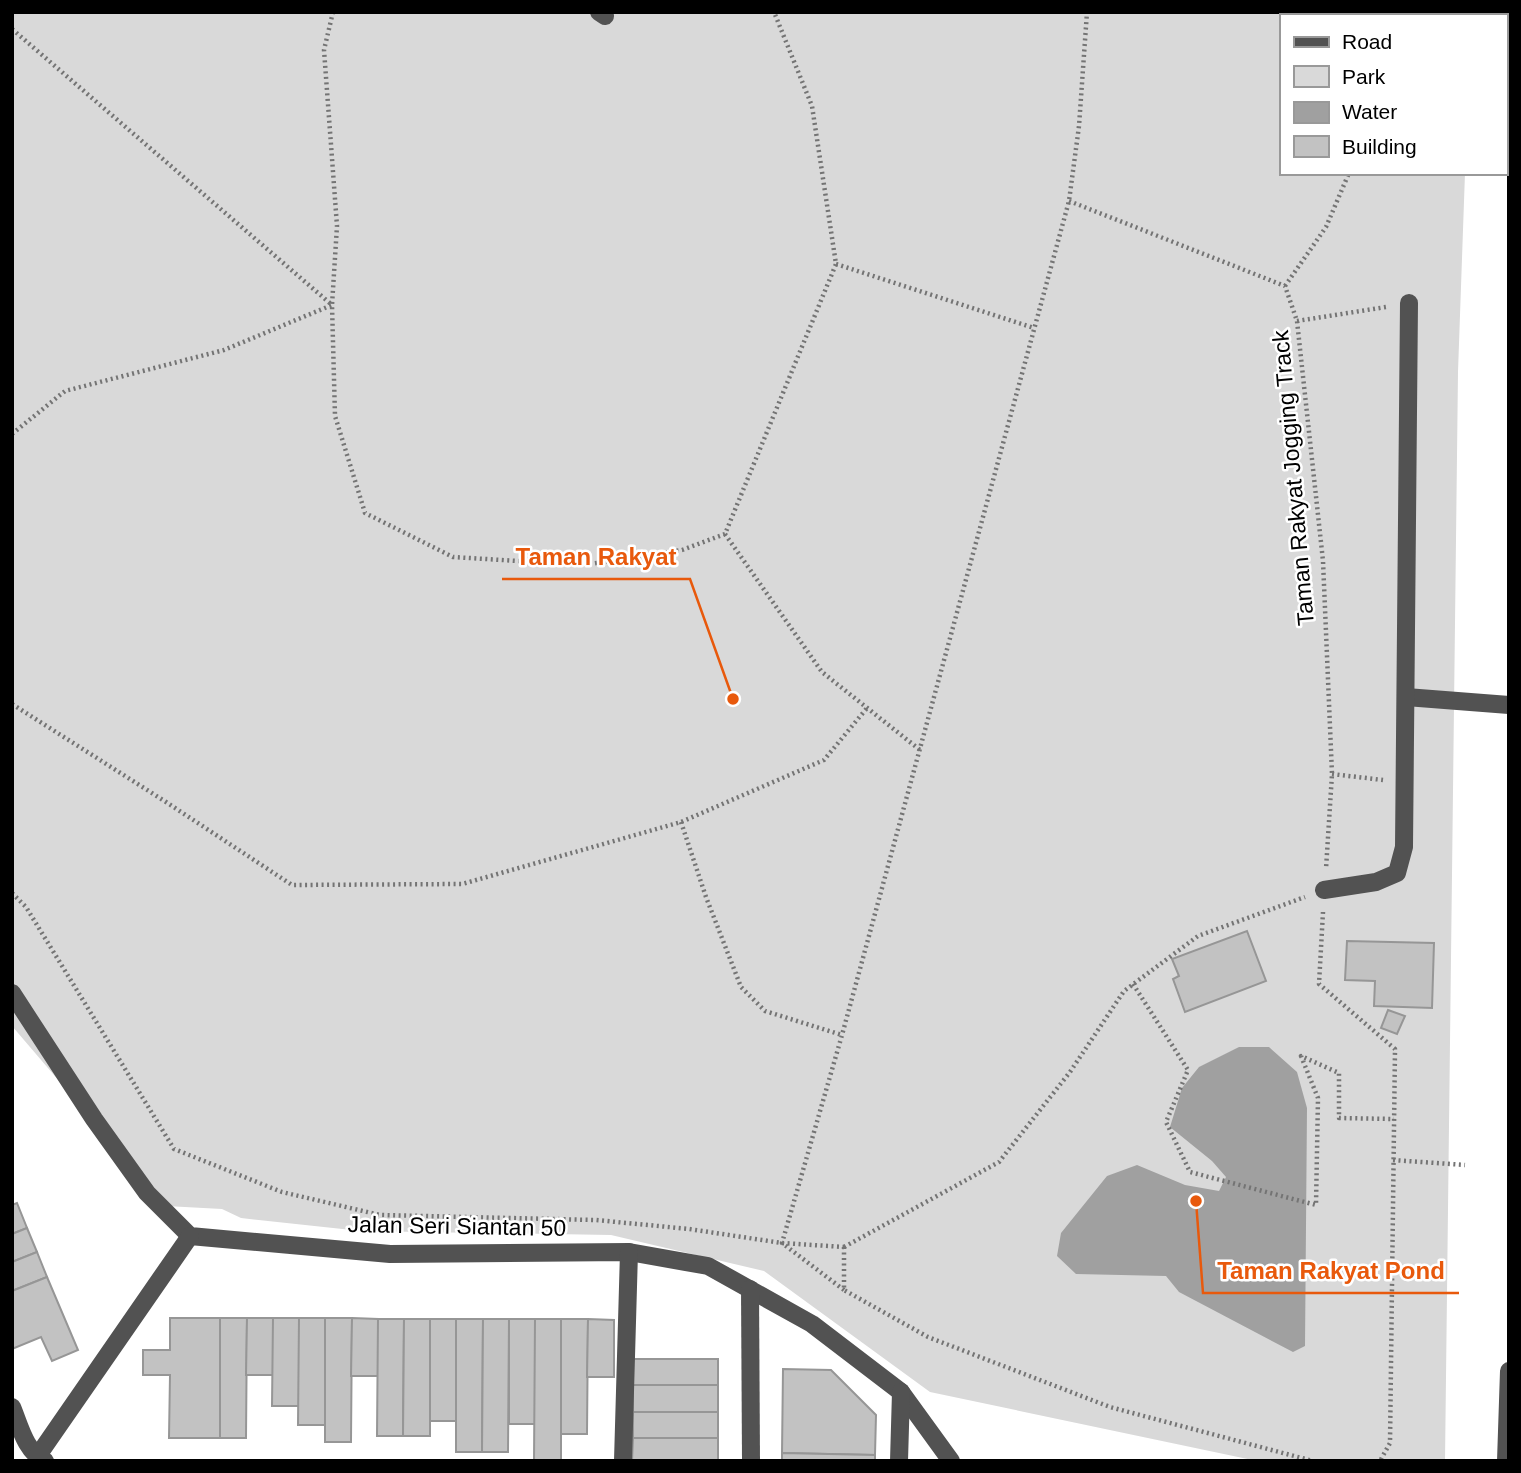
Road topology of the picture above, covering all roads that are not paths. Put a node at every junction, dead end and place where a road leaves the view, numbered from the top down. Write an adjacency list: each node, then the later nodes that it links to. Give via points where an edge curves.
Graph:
1 (1409, 303): 2 (street)
2 (1406, 697): 3 (street); 4 (street, via 1404,847 1397,873 1376,882)
3 (1509, 705)
4 (1324, 890)
5 (12, 993): 6 (street, via 147,1193)
6 (190, 1236): 7 (street, Jalan Seri Siantan 50, via 390,1254); 12 (street)
7 (628, 1252): 8 (street, Jalan Seri Siantan 50, via 708,1266); 13 (street)
8 (750, 1289): 10 (street, Jalan Seri Siantan 50, via 812,1324); 14 (street)
9 (1509, 1371): 17 (street)
10 (901, 1392): 15 (street); 16 (street, Jalan Seri Siantan 50)
11 (12, 1407): 12 (street, via 26,1443)
12 (41, 1459)
13 (623, 1461)
14 (751, 1461)
15 (899, 1461)
16 (951, 1461)
17 (1506, 1461)

